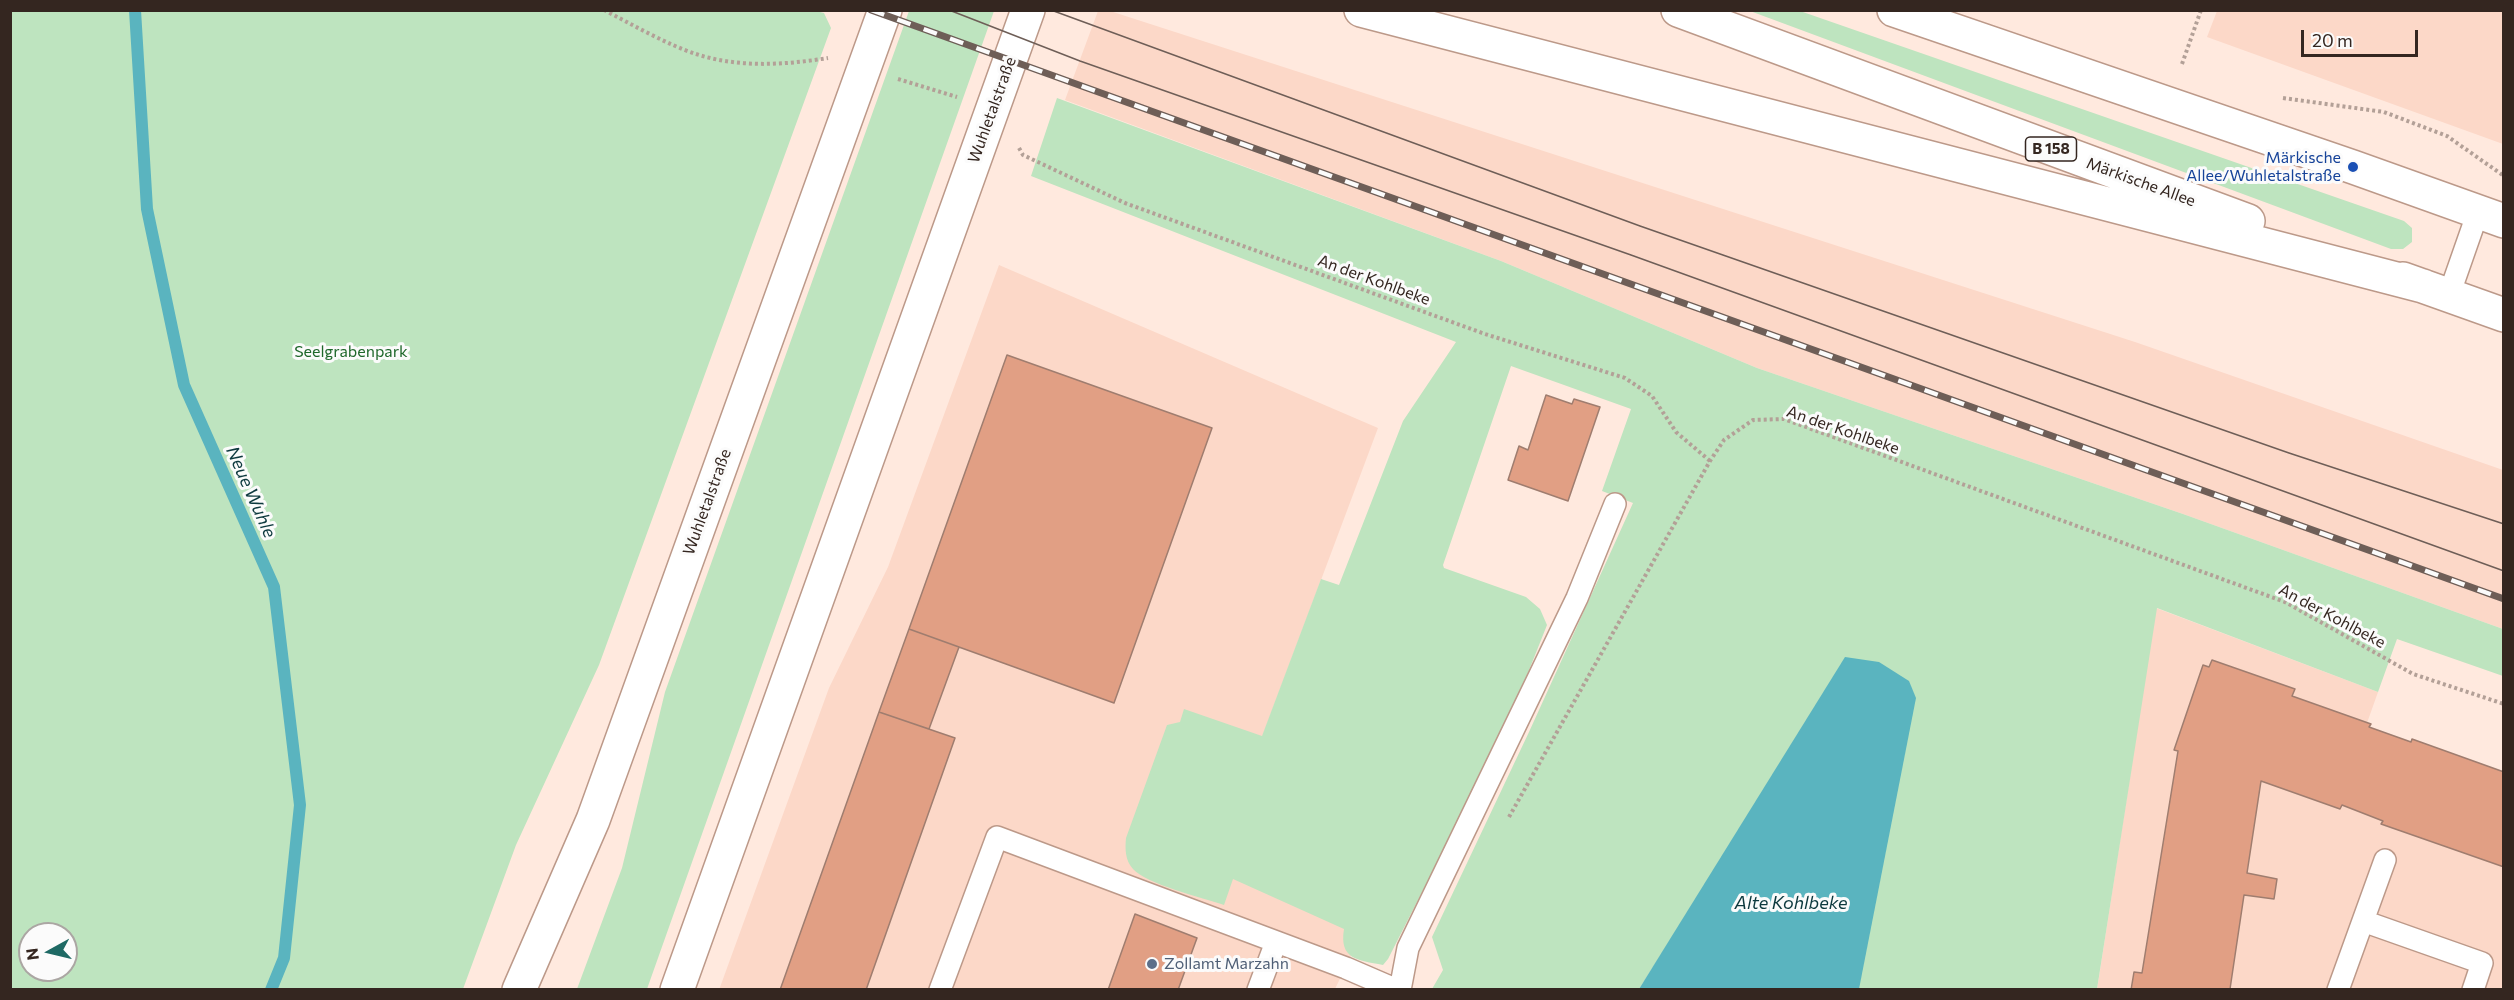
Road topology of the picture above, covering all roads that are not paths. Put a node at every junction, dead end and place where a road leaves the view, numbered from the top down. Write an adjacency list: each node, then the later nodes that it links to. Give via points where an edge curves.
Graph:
1 (885, 10): 13 (main road, Wuhletalstraße, via 593,820)
2 (1028, 10): 14 (main road, Wuhletalstraße)
3 (1361, 10): 7 (main road)
4 (1678, 10): 7 (main road, Märkische Allee / B 158)
5 (1894, 10): 6 (main road)
6 (2491, 217): 7 (lane)
7 (2436, 291): 8 (main road, Märkische Allee / B 158)
8 (2504, 315)
9 (1616, 504): 17 (lane, via 1576,598 1408,948)
10 (2385, 860): 11 (lane)
11 (2363, 921): 18 (lane); 19 (lane, via 2482,963)
12 (1276, 942): 15 (lane, via 997,837); 16 (lane); 17 (lane)
13 (519, 990)
14 (677, 990)
15 (940, 990)
16 (1258, 990)
17 (1398, 990)
18 (2338, 990)
19 (2473, 990)

